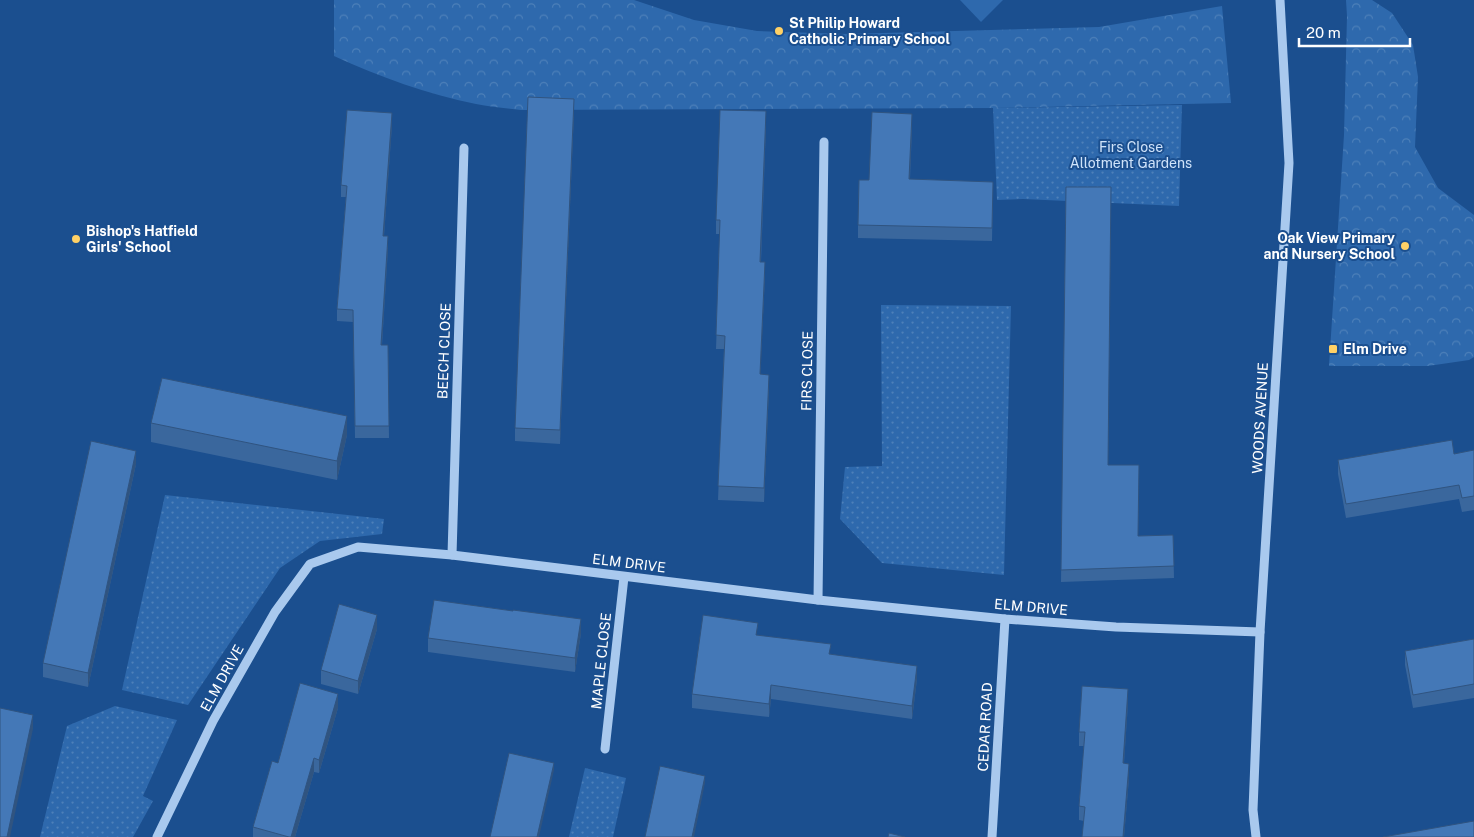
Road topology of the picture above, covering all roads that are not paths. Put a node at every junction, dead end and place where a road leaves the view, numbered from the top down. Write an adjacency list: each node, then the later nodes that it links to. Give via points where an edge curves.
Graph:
1 (1280, 0): 8 (street, WOODS AVENUE, via 1289,163)
2 (824, 142): 6 (street, FIRS CLOSE)
3 (464, 148): 4 (street, BEECH CLOSE)
4 (452, 555): 5 (street, ELM DRIVE); 10 (street, ELM DRIVE, via 358,547 310,564 275,612 213,721)
5 (624, 576): 6 (street, ELM DRIVE); 9 (street, MAPLE CLOSE)
6 (818, 600): 7 (street, ELM DRIVE)
7 (1005, 618): 8 (street, ELM DRIVE, via 1116,627); 11 (street, CEDAR ROAD)
8 (1260, 632): 12 (street, WOODS AVENUE, via 1253,810)
9 (605, 749)
10 (157, 837)
11 (992, 837)
12 (1256, 837)

